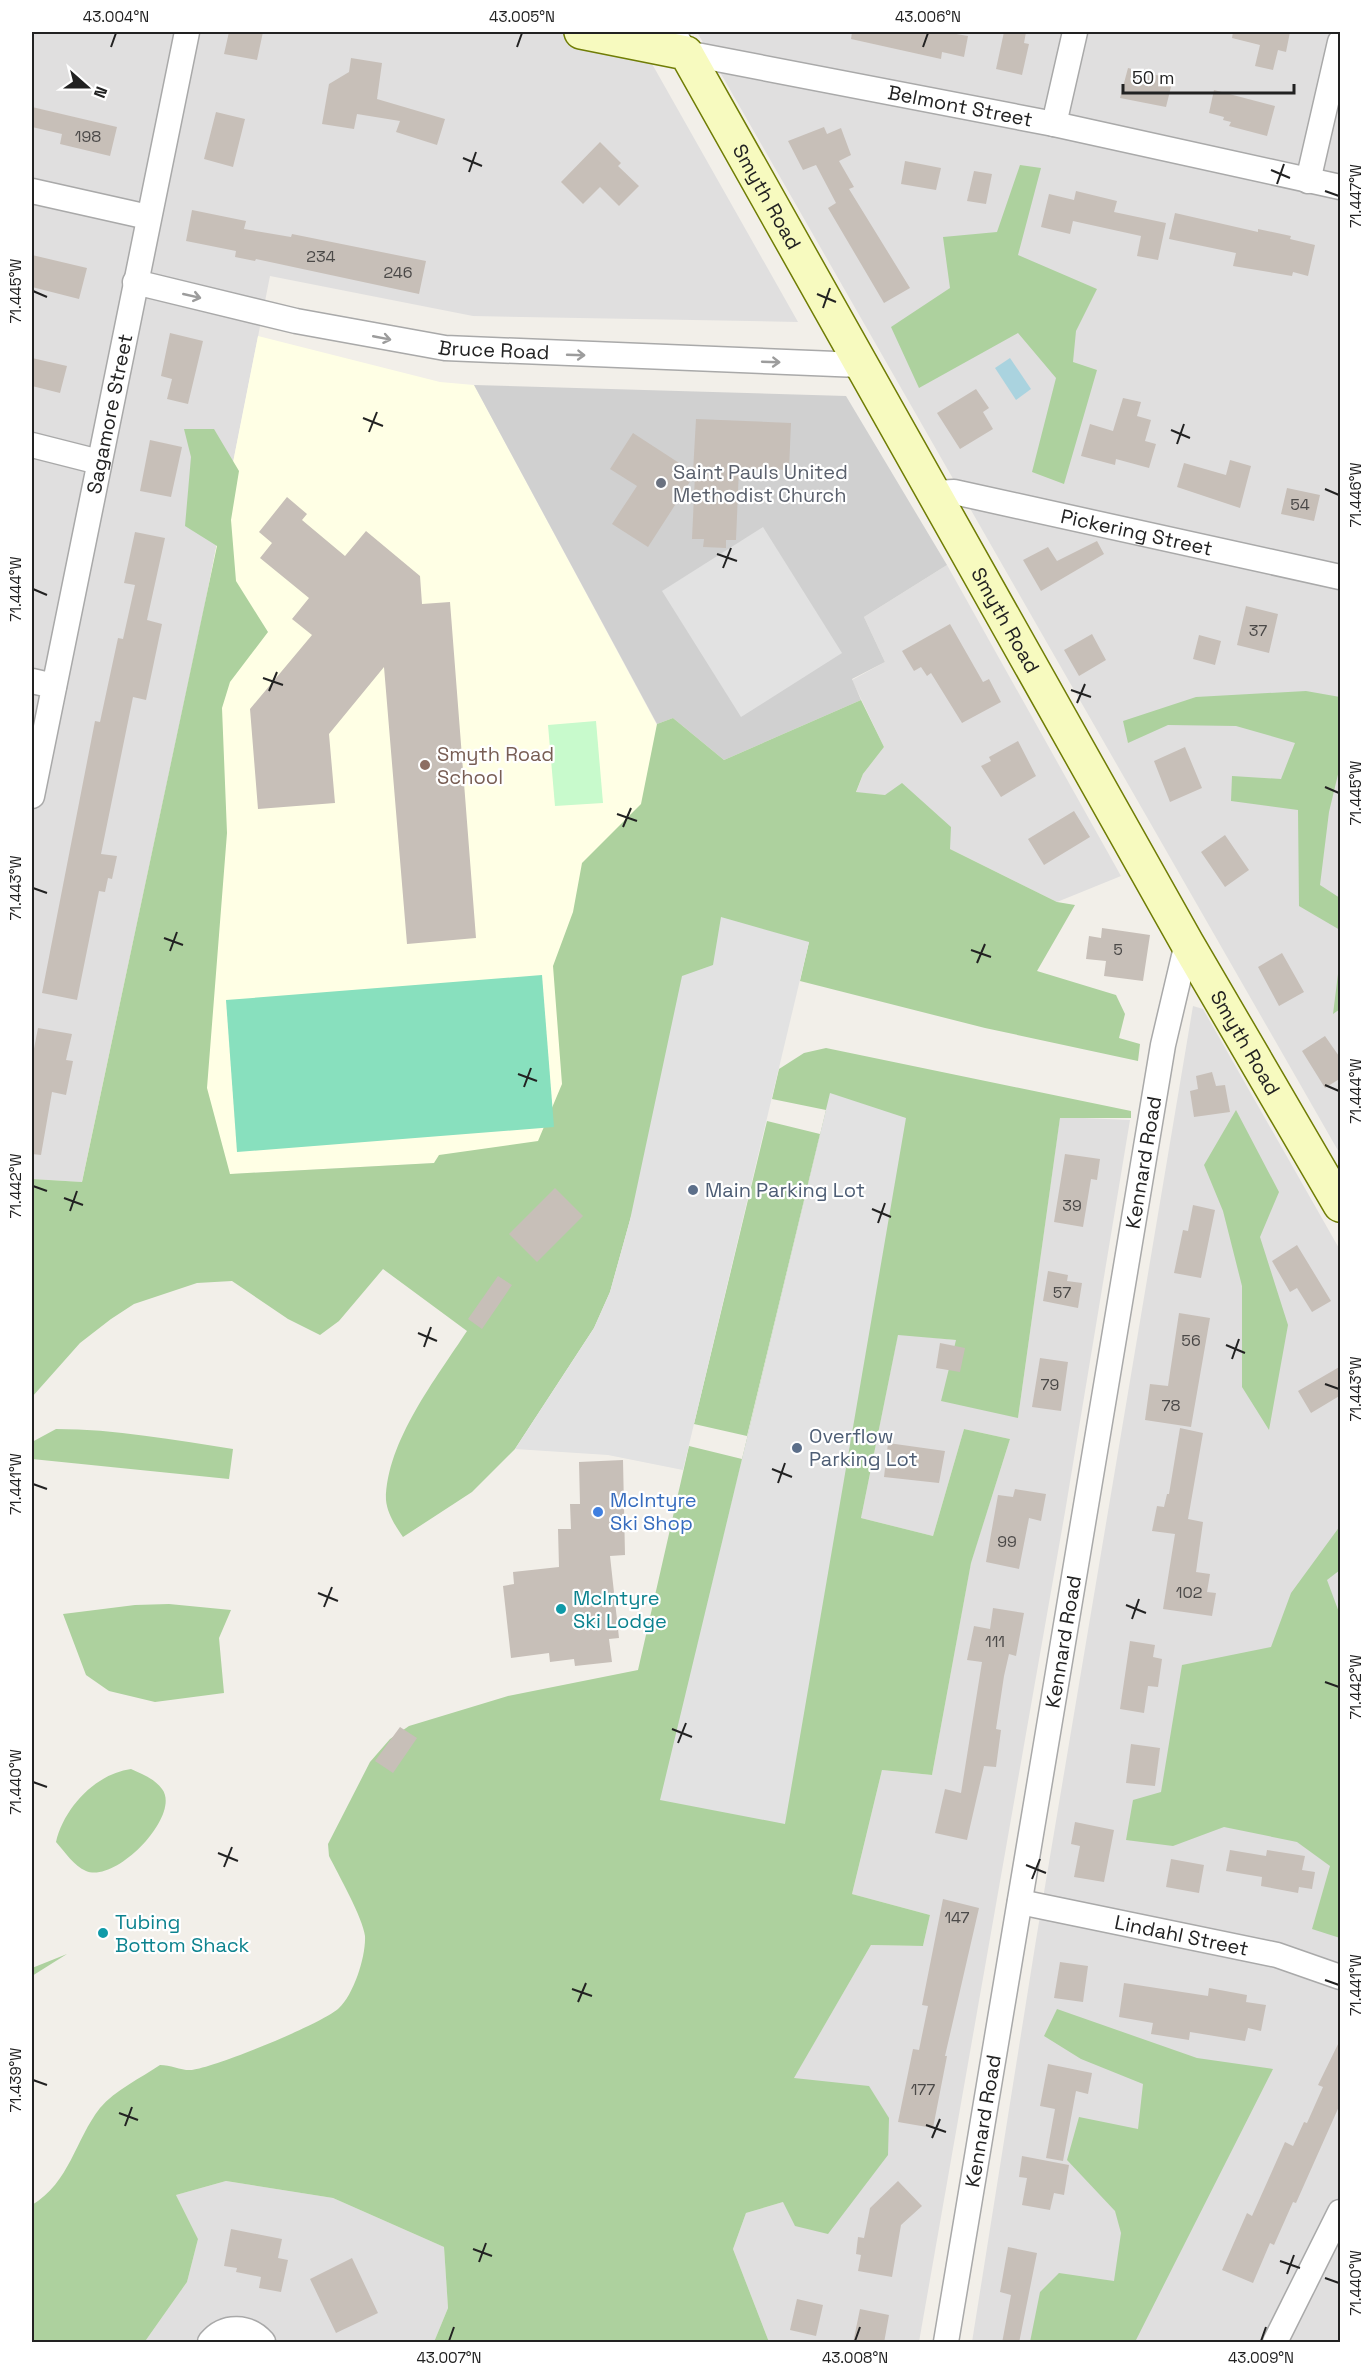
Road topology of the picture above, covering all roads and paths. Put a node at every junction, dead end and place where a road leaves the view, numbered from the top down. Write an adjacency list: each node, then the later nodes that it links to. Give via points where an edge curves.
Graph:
1 (187, 32): 10 (street, Sagamore Street)
2 (581, 32): 4 (street, Belmont Street)
3 (1075, 32): 6 (street)
4 (680, 42): 6 (street, Belmont Street); 12 (street, Smyth Road)
5 (1341, 42): 7 (street)
6 (1054, 124): 7 (street, Belmont Street)
7 (1308, 181): 8 (street, Belmont Street)
8 (1341, 187)
9 (32, 191): 10 (street)
10 (148, 217): 11 (street, Sagamore Street)
11 (135, 282): 12 (street, Bruce Road, one-way to 12, via 296,321 445,348); 14 (street, Sagamore Street)
12 (860, 365): 15 (street, Smyth Road)
13 (32, 445): 14 (street)
14 (99, 462): 17 (street, Sagamore Street)
15 (933, 493): 16 (street, Pickering Street, via 954,492); 19 (street, Smyth Road)
16 (1341, 577)
17 (43, 683): 18 (street, Sagamore Street)
18 (32, 796)
19 (1187, 943): 20 (street, Smyth Road); 21 (street, Kennard Road, via 1161,1055)
20 (1341, 1204)
21 (1020, 1902): 22 (street, Lindahl Street, via 1277,1955); 26 (street, Kennard Road)
22 (1341, 1977)
23 (1341, 2212): 27 (street)
24 (210, 2343): 25 (street, via 232,2329 254,2334)
25 (263, 2343)
26 (946, 2343)
27 (1275, 2343)

